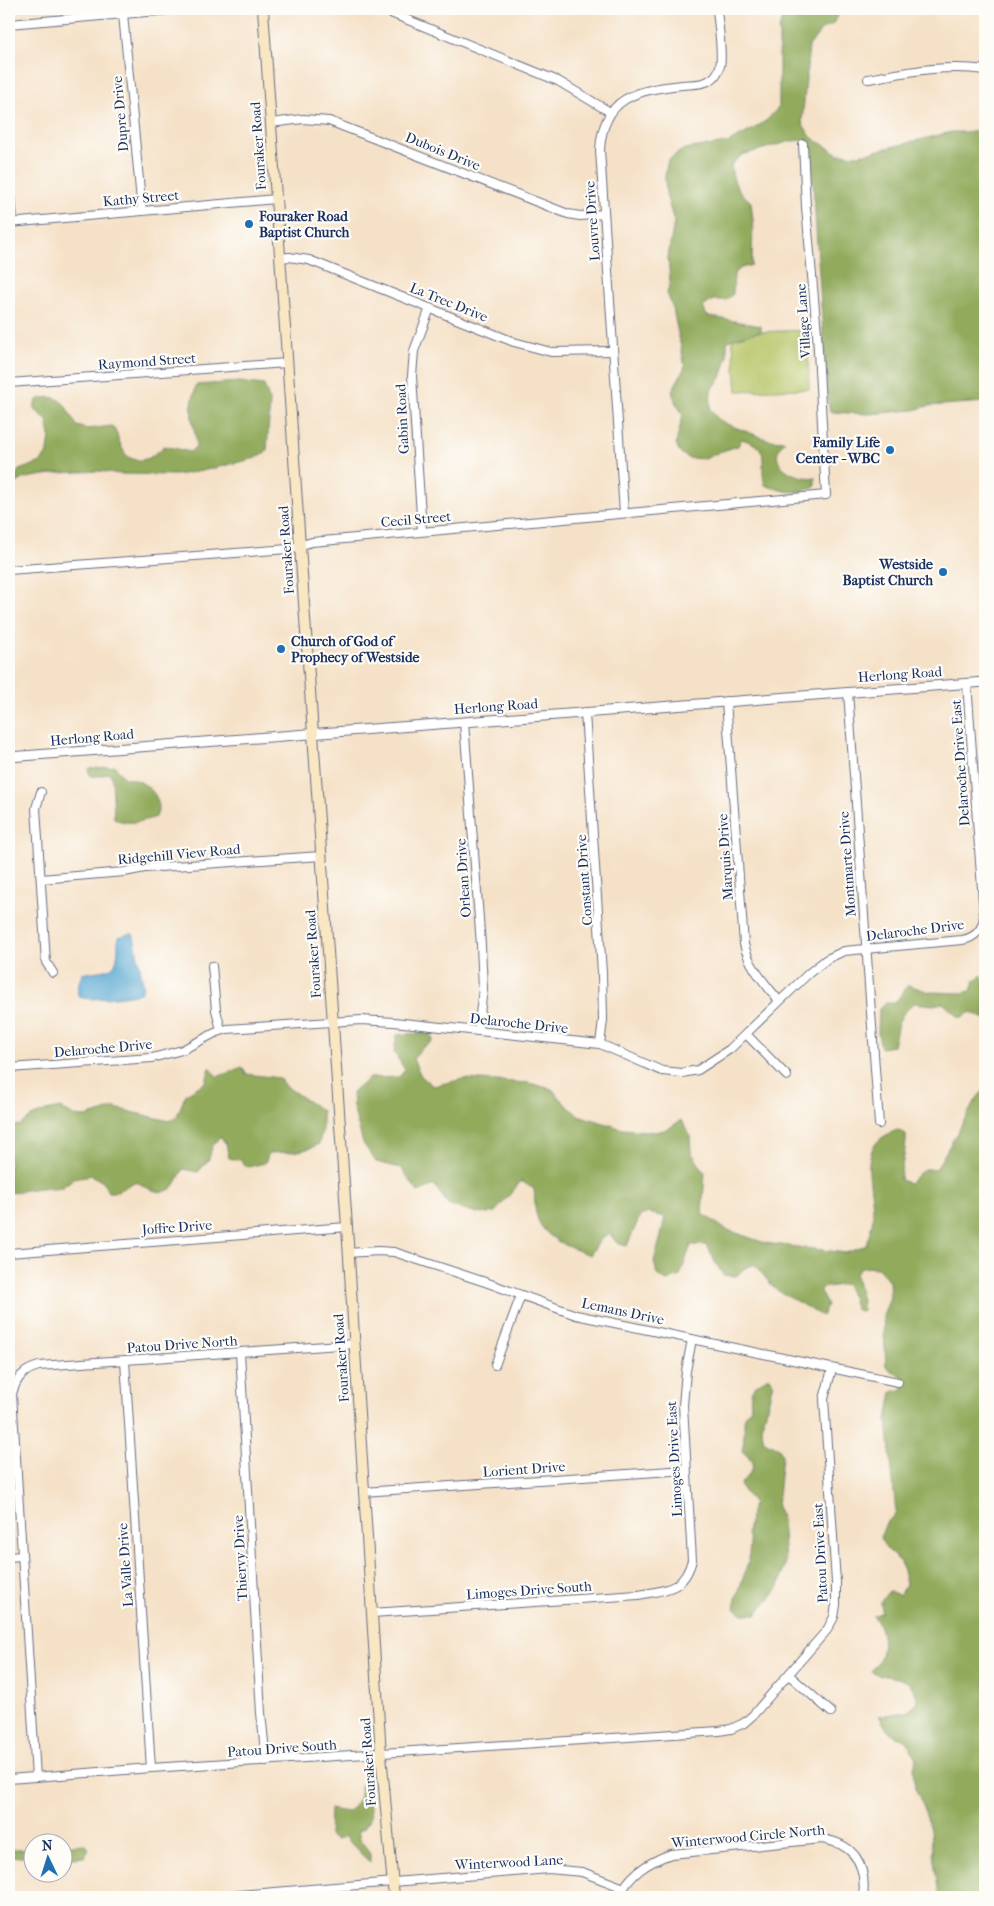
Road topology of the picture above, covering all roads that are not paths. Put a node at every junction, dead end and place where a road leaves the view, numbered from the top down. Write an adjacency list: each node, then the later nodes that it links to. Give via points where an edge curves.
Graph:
1 (181, 9): 5 (street)
2 (263, 9): 10 (main road, Fouraker Road)
3 (381, 9): 9 (street, via 558,81)
4 (717, 9): 9 (street, via 720,66 716,75 708,82 644,90 619,102)
5 (123, 14): 6 (street); 14 (street, Dupre Drive)
6 (9, 24)
7 (985, 70): 8 (street, via 935,68)
8 (868, 79)
9 (610, 112): 15 (street, Louvre Drive, via 600,138)
10 (271, 123): 13 (main road, Fouraker Road); 15 (street, Dubois Drive, via 303,119 329,121 568,214)
11 (803, 144): 22 (street, Village Lane)
12 (9, 168): 16 (street)
13 (276, 199): 14 (street, Kathy Street); 17 (main road, Fouraker Road)
14 (142, 211): 16 (street, Kathy Street)
15 (604, 214): 19 (street, Louvre Drive)
16 (11, 222)
17 (280, 258): 18 (street, La Trec Drive, via 309,260); 20 (main road, Fouraker Road)
18 (430, 308): 19 (street, La Trec Drive, via 514,342 544,350); 24 (street, Gabin Road, via 414,351 412,376)
19 (613, 351): 23 (street, Louvre Drive)
20 (287, 363): 21 (street, Raymond Street); 25 (main road, Fouraker Road)
21 (9, 383)
22 (826, 495): 23 (street, Cecil Street)
23 (624, 513): 24 (street, Cecil Street)
24 (422, 531): 25 (street, Cecil Street)
25 (300, 545): 26 (street, Cecil Street, via 288,549); 33 (main road, Fouraker Road)
26 (9, 570)
27 (985, 682): 28 (street, Herlong Road)
28 (967, 683): 29 (street, Herlong Road); 38 (street, Delaroche Drive East, via 984,916)
29 (848, 692): 30 (street, Herlong Road); 39 (street, Montmarte Drive)
30 (726, 701): 31 (street, Herlong Road); 42 (street, Marquis Drive, via 744,944 754,970)
31 (585, 713): 32 (street, Herlong Road); 47 (street, Constant Drive, via 602,973)
32 (464, 722): 33 (street, Herlong Road); 45 (street, Orlean Drive, via 483,989)
33 (312, 733): 34 (street, Herlong Road); 36 (main road, Fouraker Road)
34 (9, 757)
35 (41, 792): 37 (street, via 36,808)
36 (321, 856): 37 (street, Ridgehill View Road); 43 (main road, Fouraker Road)
37 (40, 879): 41 (street, via 46,962)
38 (979, 930): 39 (street, Delaroche Drive, via 968,939)
39 (865, 949): 42 (street, Delaroche Drive, via 844,951 827,959); 50 (street, Montmarte Drive)
40 (212, 966): 44 (street)
41 (53, 973)
42 (779, 1001): 46 (street, Delaroche Drive)
43 (332, 1022): 44 (street, Delaroche Drive); 45 (street, Delaroche Drive, via 361,1020); 51 (main road, Fouraker Road)
44 (221, 1030): 48 (street, Delaroche Drive, via 182,1050 152,1058)
45 (478, 1031): 47 (street, Delaroche Drive)
46 (746, 1034): 47 (street, Delaroche Drive, via 704,1067 682,1073 662,1071); 49 (street)
47 (600, 1044)
48 (9, 1068)
49 (787, 1076)
50 (879, 1124)
51 (347, 1227): 52 (street, Joffre Drive); 53 (main road, Fouraker Road)
52 (9, 1253)
53 (348, 1253): 54 (street, Lemans Drive, via 394,1252); 56 (main road, Fouraker Road)
54 (521, 1295): 55 (street, Lemans Drive, via 576,1315); 59 (street)
55 (692, 1339): 60 (street, Lemans Drive); 62 (street, Limoges Drive East, via 683,1405)
56 (354, 1344): 57 (street, Patou Drive North); 63 (main road, Fouraker Road)
57 (240, 1352): 58 (street, Patou Drive North); 72 (street, Thiervy Drive)
58 (125, 1360): 64 (street, Patou Drive North, via 39,1366 24,1372 17,1380 12,1394); 73 (street, La Valle Drive)
59 (496, 1365)
60 (832, 1369): 61 (street, Lemans Drive); 68 (street, Patou Drive East, via 824,1399 836,1605 827,1630)
61 (898, 1382)
62 (686, 1470): 63 (street, Lorient Drive); 66 (street, Limoges Drive East, via 692,1560)
63 (363, 1492): 67 (main road, Fouraker Road)
64 (21, 1556): 65 (street); 74 (street)
65 (9, 1557)
66 (684, 1578): 67 (street, Limoges Drive South, via 669,1590 638,1594)
67 (372, 1613): 71 (main road, Fouraker Road)
68 (788, 1675): 69 (street); 70 (street, Patou Drive East, via 744,1723 732,1729)
69 (831, 1712)
70 (707, 1732): 71 (street, Patou Drive South)
71 (381, 1754): 72 (street, Patou Drive South); 76 (main road, Fouraker Road)
72 (266, 1761): 73 (street, Patou Drive South)
73 (151, 1768): 74 (street, Patou Drive South)
74 (36, 1777): 75 (street, Patou Drive South)
75 (9, 1779)
76 (392, 1883): 77 (street, Winterwood Lane, via 549,1869 582,1872); 78 (street, Winterwood Lane); 79 (main road, Fouraker Road)
77 (624, 1888): 80 (street, Winterwood Circle North); 81 (street, Winterwood Circle North, via 639,1870 671,1854 822,1839 852,1852 861,1865 865,1881)
78 (216, 1897)
79 (394, 1897)
80 (619, 1897)
81 (863, 1897)

